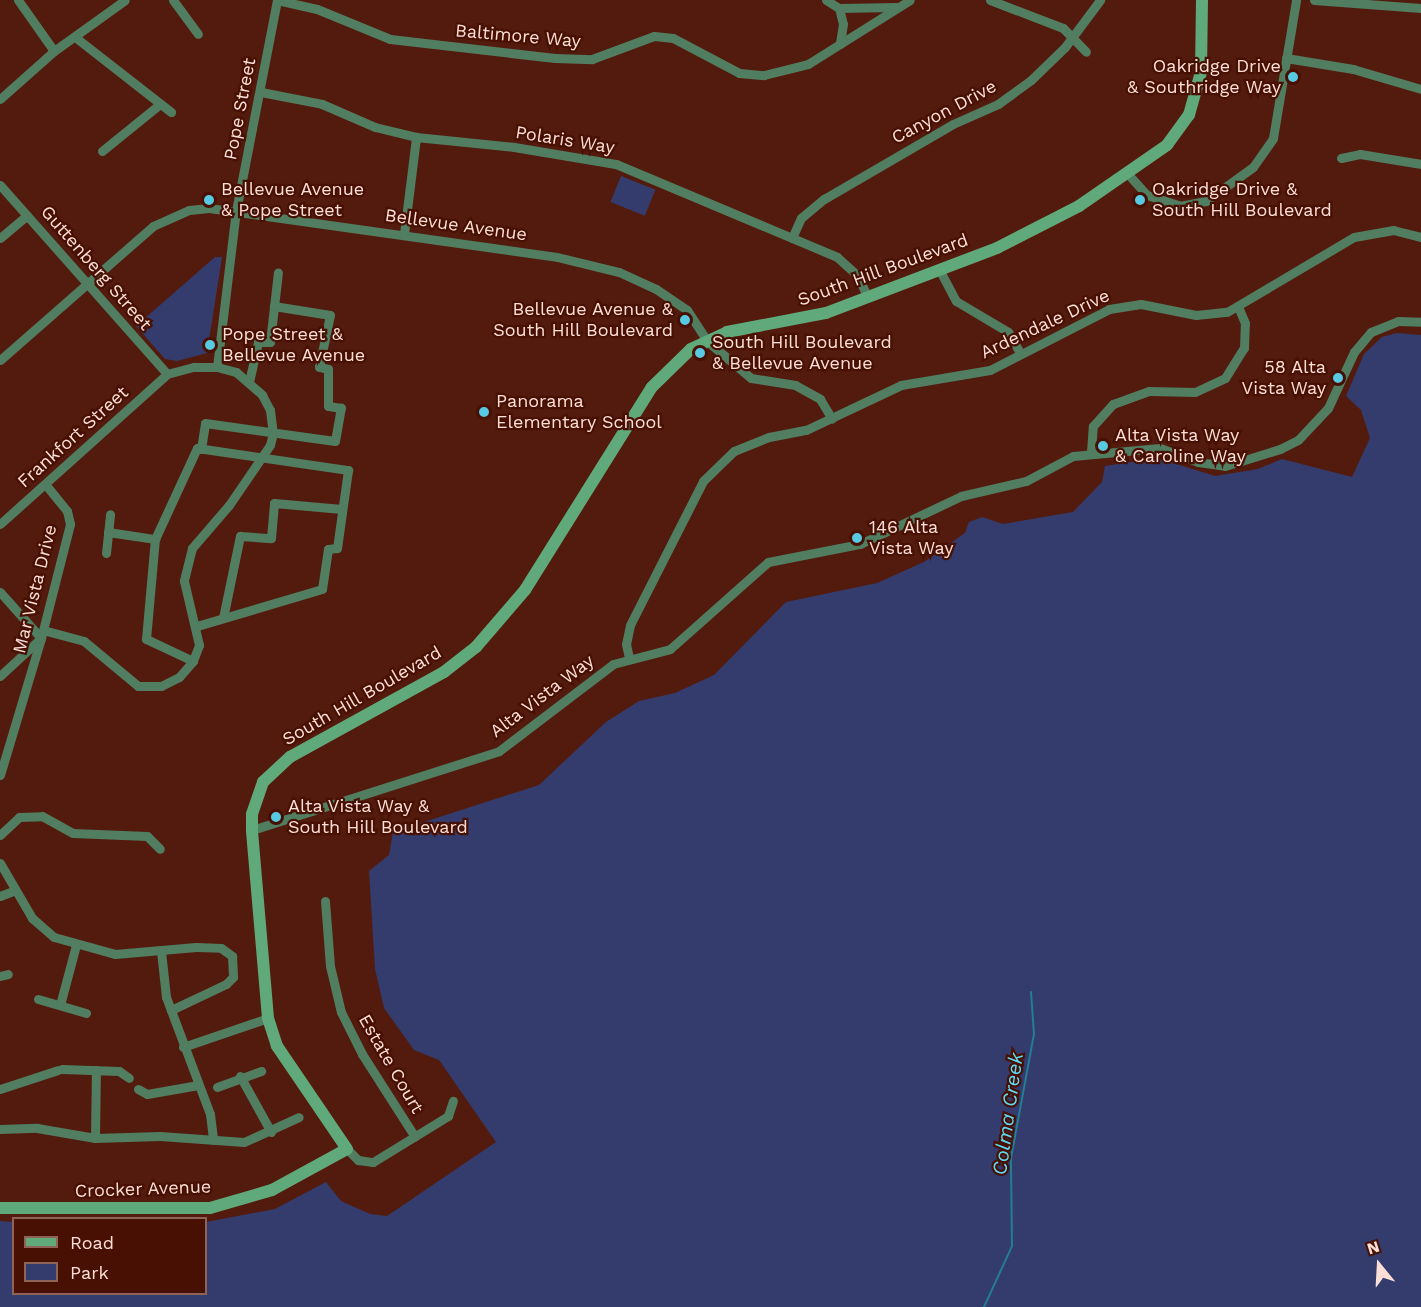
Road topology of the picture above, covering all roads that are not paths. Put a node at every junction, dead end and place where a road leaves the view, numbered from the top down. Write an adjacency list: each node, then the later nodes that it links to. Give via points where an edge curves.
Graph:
1 (18, 0): 19 (street)
2 (125, 0): 17 (street)
3 (173, 0): 15 (street)
4 (277, 0): 18 (street, Baltimore Way, via 317,9 390,39 555,58 592,59 654,36 672,38 739,73 764,75 808,64); 23 (street, Pope Street)
5 (826, 0): 13 (street)
6 (910, 0): 12 (street, Baltimore Way)
7 (990, 0): 16 (street)
8 (1100, 0): 16 (street, Canyon Drive)
9 (1202, 0): 31 (street, South Hill Boulevard, via 1201,72 1189,115 1167,145)
10 (1296, 0): 21 (street)
11 (1314, 0): 14 (street)
12 (899, 6): 13 (street); 18 (street, Baltimore Way)
13 (839, 8): 18 (street)
14 (1421, 8)
15 (198, 34)
16 (1074, 36): 20 (street); 38 (street, Canyon Drive, via 1031,80 998,104 953,124 824,199 801,218)
17 (75, 37): 19 (street); 25 (street)
18 (840, 44)
19 (54, 51): 24 (street)
20 (1086, 52)
21 (1286, 58): 22 (street, via 1353,69); 31 (street, via 1273,138 1252,167 1219,194 1193,204 1168,204 1147,195)
22 (1421, 89)
23 (261, 92): 27 (street, Polaris Way, via 322,104 375,127); 33 (street, Pope Street)
24 (0, 99)
25 (160, 104): 26 (street); 28 (street)
26 (171, 112)
27 (416, 137): 35 (street); 38 (street, Polaris Way, via 514,147 616,164)
28 (102, 151)
29 (1341, 158): 30 (street, via 1360,154)
30 (1421, 164)
31 (1127, 173): 39 (street, South Hill Boulevard, via 1053,222)
32 (2, 191): 34 (street, Guttenberg Street)
33 (236, 211): 35 (street, Bellevue Avenue); 41 (street, Bellevue Avenue, via 209,208 172,216 153,226); 49 (street, Pope Street)
34 (27, 215): 36 (street); 41 (street, Guttenberg Street)
35 (404, 234): 46 (street, Bellevue Avenue, via 557,257 619,272 656,289 687,310)
36 (0, 237)
37 (1421, 237): 44 (street, Ardendale Drive, via 1383,230 1354,237)
38 (792, 238): 42 (street, Polaris Way, via 847,264)
39 (940, 271): 42 (street, South Hill Boulevard); 47 (street, via 957,301 1008,332)
40 (278, 272): 43 (street)
41 (87, 284): 48 (street, Bellevue Avenue); 50 (street, Guttenberg Street)
42 (868, 298): 46 (street, South Hill Boulevard, via 826,314 745,328)
43 (274, 306): 51 (street, via 270,342 258,342); 53 (street, via 330,315 319,367 328,369 328,405 341,408 335,441)
44 (1239, 309): 47 (street, Ardendale Drive, via 1206,316 1150,305 1124,306 1097,314); 55 (street, via 1245,323 1244,348 1225,378 1196,392 1149,391 1113,404 1093,426)
45 (1421, 322): 55 (street, Alta Vista Way, via 1398,321 1371,332 1354,352 1328,408 1298,440 1271,453 1224,465 1198,462 1160,448)
46 (707, 341): 52 (street, Bellevue Avenue, via 751,378 795,385 820,399); 72 (street, South Hill Boulevard, via 678,360 652,387 525,590 491,631 444,672 281,763 263,782 252,814)
47 (1020, 353): 52 (street, Ardendale Drive, via 979,374 902,385)
48 (0, 360)
49 (217, 367): 50 (street); 51 (street)
50 (167, 374): 57 (street, Frankfort Street)
51 (249, 382): 53 (street, via 270,410)
52 (832, 419): 68 (street, Ardendale Drive, via 744,446 709,472 630,625 626,644)
53 (273, 433): 54 (street, via 205,423); 56 (street)
54 (201, 449): 56 (street); 62 (street, via 197,448)
55 (1091, 452): 68 (street, Alta Vista Way, via 1073,456 1026,481 961,496 853,546 768,562 670,649)
56 (261, 460): 58 (street, via 348,470); 66 (street, via 192,548 184,581)
57 (46, 484): 60 (street, Frankfort Street); 67 (street, Mar Vista Drive, via 67,511 70,524)
58 (342, 509): 65 (street, via 337,548 328,549 322,589); 65 (street, via 274,503 271,538 240,536)
59 (110, 514): 61 (street)
60 (0, 524)
61 (108, 532): 62 (street); 63 (street)
62 (155, 539): 69 (street, via 146,639)
63 (106, 553)
64 (0, 592): 67 (street)
65 (223, 618): 66 (street)
66 (197, 626): 69 (street, via 199,645)
67 (42, 634): 69 (street, via 84,641 138,686 161,686 179,677); 70 (street); 71 (street, Mar Vista Drive)
68 (629, 658): 72 (street, Alta Vista Way, via 599,674 499,751)
69 (193, 661)
70 (0, 675)
71 (0, 775)
72 (252, 830): 85 (street, South Hill Boulevard)
73 (0, 835): 74 (street, via 19,818 42,816 73,833 147,836)
74 (160, 849)
75 (0, 863): 76 (street)
76 (14, 891): 77 (street); 79 (street, via 42,929)
77 (0, 896)
78 (325, 900): 99 (street, Estate Court, via 330,966 341,1012 362,1054)
79 (76, 945): 80 (street, via 115,954); 82 (street)
80 (161, 951): 83 (street); 83 (street, via 221,948 232,956 234,963 233,976 226,984)
81 (38, 999): 82 (street)
82 (60, 1005): 84 (street)
83 (171, 1010): 86 (street)
84 (86, 1013)
85 (268, 1017): 86 (street); 102 (street, South Hill Boulevard, via 277,1046)
86 (183, 1047): 91 (street)
87 (96, 1070): 90 (street, via 119,1071); 93 (street, via 60,1070); 100 (street)
88 (261, 1071): 89 (street)
89 (240, 1076): 92 (street); 98 (street)
90 (129, 1078)
91 (198, 1085): 94 (street, via 147,1094); 101 (street, via 210,1114)
92 (218, 1087)
93 (0, 1089)
94 (138, 1089)
95 (453, 1101): 99 (street, via 448,1116)
96 (299, 1117): 98 (street)
97 (0, 1129): 100 (street, via 44,1128)
98 (271, 1132): 101 (street, via 244,1142)
99 (415, 1137): 102 (street, via 373,1162 358,1160)
100 (95, 1138): 101 (street, via 160,1136)
101 (213, 1140)
102 (347, 1149): 103 (street, Crocker Avenue, via 272,1190 210,1208)
103 (0, 1208)

